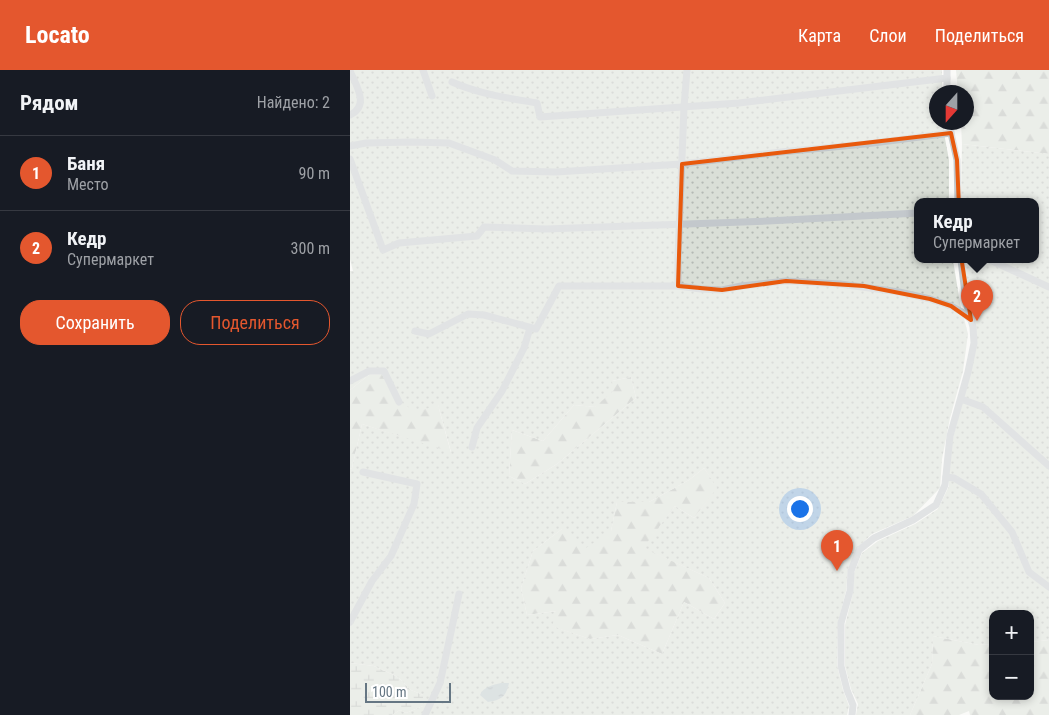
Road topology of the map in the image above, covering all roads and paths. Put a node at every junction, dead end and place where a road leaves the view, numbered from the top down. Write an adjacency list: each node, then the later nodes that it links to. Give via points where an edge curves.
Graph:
1 (350, 70): 10 (street, via 361,97 359,107)
2 (423, 70): 8 (street)
3 (687, 70): 9 (street)
4 (947, 70): 5 (street)
5 (947, 78): 7 (street); 9 (street)
6 (452, 82): 9 (street, via 487,95 537,103 540,117)
7 (947, 85)
8 (432, 96)
9 (684, 107): 15 (street)
10 (350, 115)
11 (951, 130): 12 (street)
12 (951, 133): 15 (street); 16 (street, via 957,160)
13 (350, 146): 15 (street, via 366,143 449,143 495,160 512,172)
14 (350, 159): 18 (street, via 383,250 399,243 477,236 484,227 546,229)
15 (682, 164): 18 (street)
16 (958, 198)
17 (914, 213): 18 (street)
18 (680, 223): 21 (street)
19 (961, 263): 23 (street)
20 (997, 263): 22 (street)
21 (678, 286): 23 (street, via 722,290 786,281 864,286 930,299 951,306); 24 (street, via 559,286 536,329)
22 (1049, 287)
23 (971, 320): 27 (street, via 974,343)
24 (530, 328): 25 (street, via 484,315 468,314 429,334); 29 (street, via 524,348 502,391 477,428)
25 (415, 331)
26 (350, 381): 28 (street, via 368,371 384,371)
27 (961, 399): 30 (street, via 983,407); 32 (street, via 950,436)
28 (399, 402)
29 (472, 447)
30 (1049, 466)
31 (363, 472): 35 (street, via 417,484 414,504 391,556 372,581)
32 (946, 477): 33 (street, via 954,478 981,494 1012,532 1029,572); 37 (street, via 936,505 874,538 859,550 851,571 850,591 841,623 841,666 853,706)
33 (1049, 588)
34 (458, 594): 36 (street, via 440,683)
35 (350, 622)
36 (425, 715)
37 (852, 715)

